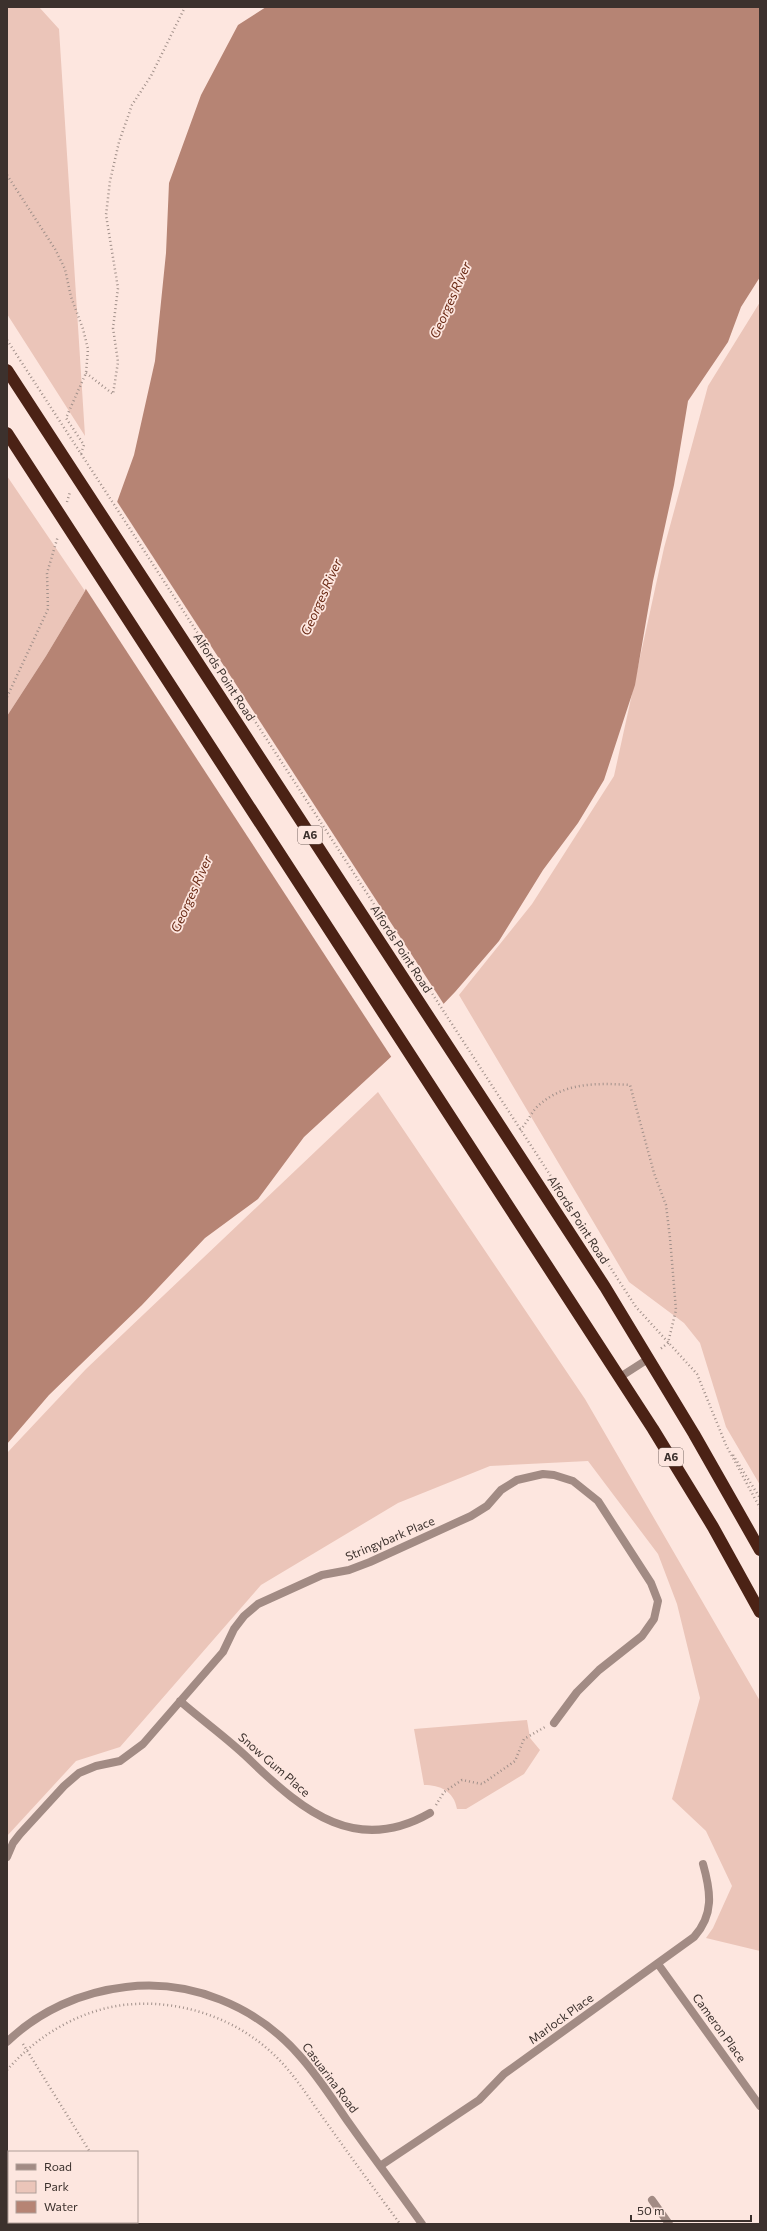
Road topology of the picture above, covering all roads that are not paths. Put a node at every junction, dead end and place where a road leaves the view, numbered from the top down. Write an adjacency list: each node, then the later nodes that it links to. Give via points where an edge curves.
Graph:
1 (7, 370): 3 (highway, Alfords Point Road / A6, via 605,1288)
2 (7, 433): 4 (highway, A6)
3 (648, 1359): 4 (street); 5 (highway, Alfords Point Road / A6)
4 (620, 1377): 6 (highway, A6, via 691,1489)
5 (760, 1550)
6 (760, 1612)
7 (180, 1701): 8 (street, Stringybark Place, via 223,1652 238,1622 258,1604 322,1575 357,1568 480,1511 512,1482 543,1474 573,1481 598,1501 651,1583 658,1601 654,1619 642,1636 576,1692); 9 (street, Snow Gum Place, via 247,1757 288,1796 326,1819 362,1829 386,1830 411,1823); 10 (street, Stringybark Place, via 143,1744 128,1756 113,1763 87,1769 71,1779 20,1834)
8 (554, 1723)
9 (430, 1813)
10 (7, 1857)
11 (703, 1864): 12 (street, Marlock Place, via 710,1898 706,1921 694,1937)
12 (658, 1964): 14 (street, Cameron Place); 15 (street, Marlock Place, via 504,2074 479,2100)
13 (7, 2042): 15 (street, Casuarina Road, via 53,2009 113,1988 154,1985 213,1996 246,2011 288,2042)
14 (760, 2106)
15 (380, 2166): 17 (street, Casuarina Road)
16 (652, 2200): 18 (street)
17 (422, 2224)
18 (669, 2224)

